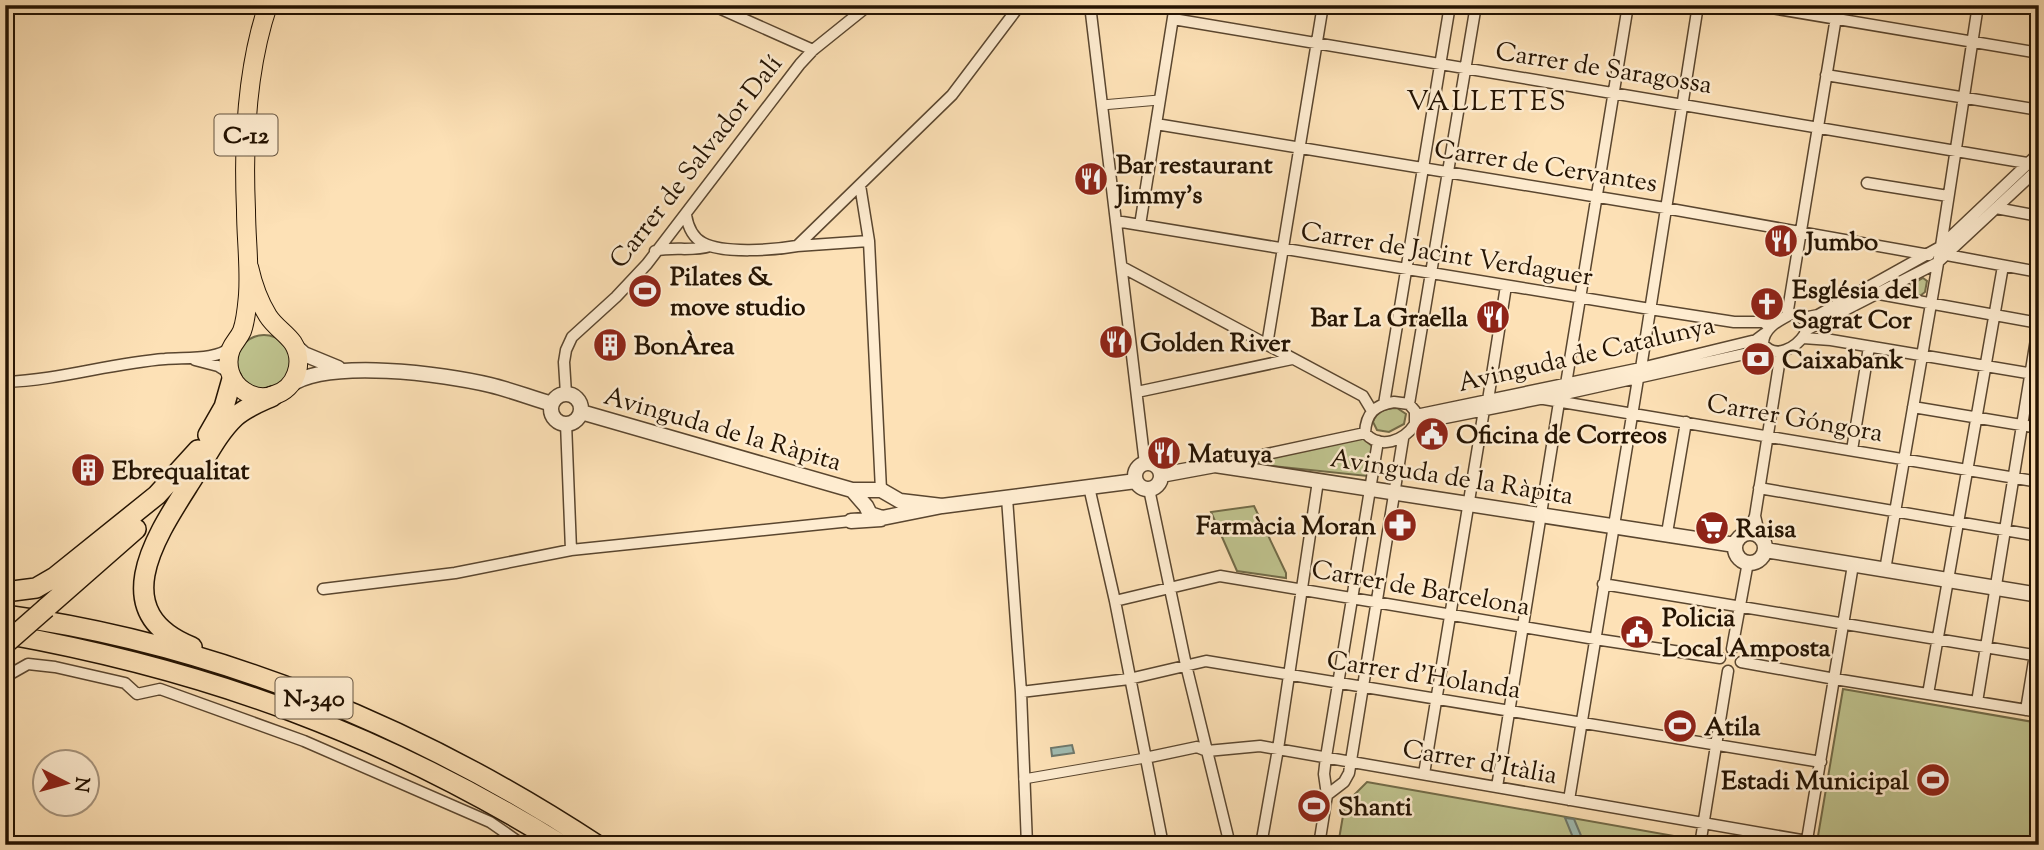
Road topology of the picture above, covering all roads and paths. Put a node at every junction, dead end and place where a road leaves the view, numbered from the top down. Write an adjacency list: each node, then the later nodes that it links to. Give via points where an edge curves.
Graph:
1 (268, 5): 59 (main road, C-12, via 248,109)
2 (712, 5): 15 (street)
3 (869, 5): 20 (street, Carrer de Salvador Dalí)
4 (1020, 5): 41 (street, via 952,95)
5 (1090, 5): 29 (street)
6 (1175, 5): 16 (street)
7 (1323, 5): 19 (street)
8 (1450, 5): 22 (street)
9 (1476, 5): 23 (street)
10 (1628, 5): 25 (street)
11 (1698, 5): 28 (street)
12 (1754, 5): 17 (street)
13 (1838, 5): 17 (street)
14 (1978, 5): 18 (street)
15 (734, 10): 20 (street)
16 (1173, 19): 19 (street, Carrer de Saragossa); 27 (street)
17 (1836, 19): 18 (street); 24 (street)
18 (1972, 42): 21 (street); 26 (street)
19 (1317, 43): 22 (street, Carrer de Saragossa); 33 (street)
20 (813, 50): 46 (street, Carrer de Salvador Dalí)
21 (2039, 53)
22 (1440, 63): 23 (street, Carrer de Saragossa); 37 (street)
23 (1465, 67): 25 (street, Carrer de Saragossa); 39 (street)
24 (1826, 75): 26 (street); 32 (street)
25 (1614, 92): 28 (street, Carrer de Saragossa); 43 (street)
26 (1964, 97): 30 (street); 34 (street)
27 (1159, 100): 29 (street); 31 (street)
28 (1682, 103): 32 (street, Carrer de Saragossa); 44 (street)
29 (1102, 105): 48 (street)
30 (2039, 110)
31 (1156, 124): 33 (street, Carrer de Cervantes); 49 (street)
32 (1818, 126): 34 (street, Carrer de Saragossa); 50 (street)
33 (1299, 148): 37 (street, Carrer de Cervantes); 54 (street)
34 (1955, 151): 36 (street, Carrer de Saragossa); 42 (street)
35 (2039, 153): 36 (street)
36 (2028, 163): 56 (street)
37 (1423, 168): 39 (street, Carrer de Cervantes); 61 (street)
38 (2036, 171): 45 (street)
39 (1448, 172): 43 (street, Carrer de Cervantes); 63 (street)
40 (1867, 183): 42 (street)
41 (860, 185): 51 (street); 53 (street)
42 (1948, 196): 56 (street)
43 (1596, 197): 44 (street, Carrer de Cervantes); 66 (street)
44 (1665, 208): 50 (street, Carrer de Cervantes); 68 (street)
45 (1996, 208): 47 (street); 56 (street)
46 (686, 215): 52 (street, via 695,236); 55 (street, Carrer de Salvador Dalí)
47 (2039, 216)
48 (1116, 221): 49 (street, Carrer de Jacint Verdaguer); 60 (street)
49 (1140, 225): 54 (street, Carrer de Jacint Verdaguer)
50 (1800, 232): 57 (street, Carrer de Cervantes); 70 (street)
51 (869, 241): 53 (street); 128 (street)
52 (710, 246): 53 (street, via 778,250); 55 (street)
53 (797, 246)
54 (1283, 249): 61 (street, Carrer de Jacint Verdaguer); 77 (street)
55 (655, 251): 93 (street, Carrer de Salvador Dalí, via 623,290 572,337 564,362)
56 (1944, 251): 57 (street); 58 (street)
57 (1933, 259): 65 (street); 67 (street); 71 (street)
58 (2003, 266): 62 (street); 69 (street)
59 (249, 267): 75 (main road, C-12, via 262,306); 76 (main road, C-12, via 244,324)
60 (1122, 267): 77 (street); 92 (street)
61 (1406, 269): 63 (street, Carrer de Jacint Verdaguer); 96 (street)
62 (2039, 272)
63 (1432, 273): 64 (street, Carrer de Jacint Verdaguer); 97 (street)
64 (1506, 286): 66 (street, Carrer de Jacint Verdaguer); 98 (street)
65 (1879, 294): 67 (street); 74 (street)
66 (1580, 298): 68 (street, Carrer de Jacint Verdaguer); 90 (street)
67 (1930, 304): 69 (street); 81 (street)
68 (1650, 309): 73 (street, Carrer de Jacint Verdaguer, via 1762,322); 86 (street)
69 (1995, 315): 72 (street); 84 (street)
70 (1787, 316): 71 (street); 73 (street, Avinguda de Catalunya)
71 (1803, 318): 74 (street)
72 (2039, 322): 87 (street)
73 (1767, 330): 79 (street, via 1763,344); 86 (street, Avinguda de Catalunya, via 1756,340)
74 (1805, 334): 78 (street); 80 (street)
75 (287, 338): 76 (main road, via 270,328 257,328); 85 (street, via 324,365); 91 (main road, via 298,365 295,378)
76 (236, 342): 82 (street, via 216,354); 88 (main road, C-12, via 229,356)
77 (1267, 345): 83 (street)
78 (1869, 346): 81 (street); 113 (street)
79 (1767, 349): 80 (street); 86 (street)
80 (1781, 352): 110 (street)
81 (1921, 355): 84 (street); 99 (street)
82 (175, 358): 88 (street, via 201,360); 89 (street)
83 (1293, 359): 92 (street); 100 (street, via 1363,397)
84 (1986, 366): 87 (street); 103 (street)
85 (357, 371): 91 (street, via 317,374); 95 (street, via 442,375)
86 (1639, 373): 90 (street, Avinguda de Catalunya); 94 (street); 102 (street)
87 (2035, 374): 106 (street)
88 (232, 377): 91 (main road, via 252,396); 114 (highway)
89 (5, 383)
90 (1566, 384): 98 (street, Avinguda de Catalunya)
91 (281, 391): 114 (highway, via 235,417)
92 (1137, 392): 116 (street)
93 (566, 394): 95 (street); 101 (street, via 580,402)
94 (1559, 398): 98 (street, Carrer Góngora); 102 (street, Carrer Góngora); 135 (street)
95 (552, 404): 107 (street, via 554,417)
96 (1384, 404): 97 (street); 100 (street)
97 (1409, 404): 104 (street)
98 (1486, 405): 104 (street, Avinguda de Catalunya); 131 (street)
99 (1913, 407): 103 (street); 115 (street)
100 (1372, 411): 109 (street)
101 (581, 412): 107 (street); 127 (street, Avinguda de la Ràpita)
102 (1633, 413): 105 (street, Carrer Góngora); 139 (street)
103 (1977, 418): 106 (street); 118 (street)
104 (1416, 420): 111 (street)
105 (1686, 422): 110 (street, Carrer Góngora); 141 (street)
106 (2022, 425): 108 (street); 120 (street)
107 (566, 427): 145 (street)
108 (2039, 428)
109 (1365, 433): 112 (street); 117 (street)
110 (1768, 436): 113 (street, Carrer Góngora); 126 (street)
111 (1402, 439): 112 (street); 129 (street)
112 (1378, 441): 125 (street)
113 (1852, 450): 115 (street, Carrer Góngora)
114 (201, 454): 155 (highway, via 55,577 36,589); 169 (highway, bridge, via 140,525); 188 (highway, via 151,548 144,585 149,610 162,629 181,643)
115 (1904, 459): 118 (street, Carrer Góngora); 134 (street)
116 (1145, 464): 119 (street, via 1157,467); 123 (street, via 1137,470)
117 (1215, 465): 119 (street, Avinguda de la Ràpita); 121 (street, Avinguda de la Ràpita)
118 (1968, 470): 120 (street, Carrer Góngora); 138 (street)
119 (1161, 475): 123 (street, via 1157,486)
120 (2014, 478): 122 (street, Carrer Góngora); 140 (street)
121 (1318, 481): 125 (street, Avinguda de la Ràpita); 154 (street)
122 (2039, 482)
123 (1143, 485): 124 (street); 151 (street)
124 (1090, 487): 130 (street); 158 (street)
125 (1369, 488): 129 (street, Avinguda de la Ràpita); 157 (street)
126 (1759, 488): 134 (street); 143 (street)
127 (852, 490): 128 (street, Avinguda de la Ràpita); 133 (street, Avinguda de la Ràpita)
128 (883, 492): 132 (street, Avinguda de la Ràpita, via 900,501); 133 (street, via 870,495); 136 (street, via 894,508)
129 (1394, 492): 131 (street, Avinguda de la Ràpita); 159 (street)
130 (1007, 498): 132 (street); 184 (street)
131 (1470, 503): 135 (street, Avinguda de la Ràpita); 162 (street)
132 (942, 506): 136 (street)
133 (867, 508): 136 (street, via 873,517); 137 (street)
134 (1895, 511): 138 (street); 148 (street)
135 (1541, 514): 139 (street, Avinguda de la Ràpita); 164 (street)
136 (884, 518): 137 (street)
137 (850, 521): 145 (street)
138 (1959, 522): 140 (street); 149 (street)
139 (1613, 526): 141 (street, Avinguda de la Ràpita); 150 (street)
140 (2006, 530): 142 (street); 152 (street)
141 (1667, 533): 144 (street, Avinguda de la Ràpita)
142 (2039, 536)
143 (1758, 540): 144 (street, via 1740,537); 146 (street, via 1760,558); 147 (street)
144 (1735, 545): 146 (street, via 1739,558)
145 (571, 550): 153 (street, via 455,573)
146 (1748, 562): 160 (street)
147 (1853, 565): 148 (street); 163 (street)
148 (1885, 570): 149 (street)
149 (1949, 580): 152 (street); 167 (street)
150 (1603, 584): 160 (street); 168 (street)
151 (1170, 587): 154 (street, Carrer de Barcelona, via 1220,576); 158 (street, Carrer de Barcelona); 175 (street)
152 (1997, 588): 156 (street); 170 (street)
153 (323, 589)
154 (1302, 590): 157 (street, Carrer de Barcelona); 178 (street)
155 (5, 592)
156 (2039, 595)
157 (1352, 598): 159 (street, Carrer de Barcelona); 182 (street)
158 (1115, 601): 180 (street)
159 (1377, 603): 162 (street, Carrer de Barcelona); 183 (street)
160 (1740, 607): 163 (street); 171 (street)
161 (5, 615): 188 (highway, N-340, via 107,633 193,656)
162 (1451, 615): 164 (street, Carrer de Barcelona); 186 (street)
163 (1844, 623): 167 (street); 181 (street)
164 (1524, 627): 168 (street, Carrer de Barcelona); 190 (street)
165 (2039, 630): 172 (street)
166 (5, 634): 176 (highway, N-340)
167 (1938, 638): 170 (street); 185 (street)
168 (1595, 639): 173 (street, Carrer de Barcelona); 192 (street)
169 (5, 643): 176 (highway)
170 (1987, 646): 172 (street); 187 (street)
171 (1732, 649): 173 (street); 174 (street)
172 (2037, 656): 189 (street)
173 (1720, 658): 177 (street)
174 (1741, 662): 177 (street); 181 (street)
175 (1186, 665): 178 (street, Carrer d'Holanda, via 1206,661); 180 (street, Carrer d'Holanda); 195 (street)
176 (154, 666): 208 (highway, N-340, via 247,694 376,744)
177 (1728, 671): 193 (street)
178 (1289, 675): 182 (street, Carrer d'Holanda); 194 (street)
179 (5, 677): 207 (street, via 28,664 125,683 137,694 160,689 304,741 490,821)
180 (1129, 679): 184 (street, Carrer d'Holanda); 197 (street)
181 (1835, 679): 185 (street); 199 (street)
182 (1339, 683): 183 (street, Carrer d'Holanda); 196 (street)
183 (1364, 687): 186 (street, Carrer d'Holanda); 198 (street)
184 (1020, 692): 201 (street)
185 (1928, 694): 187 (street)
186 (1437, 699): 190 (street, Carrer d'Holanda); 200 (street)
187 (1977, 702): 189 (street)
188 (328, 703): 209 (highway, N-340, via 440,753)
189 (2026, 710): 191 (street)
190 (1510, 711): 192 (street, Carrer d'Holanda); 202 (street)
191 (2039, 712)
192 (1581, 723): 193 (street, Carrer d'Holanda); 204 (street)
193 (1717, 745): 199 (street, Carrer d'Holanda); 205 (street)
194 (1278, 749): 195 (street, Carrer d'Itàlia, via 1259,746); 196 (street, Carrer d'Itàlia); 213 (street)
195 (1207, 751): 197 (street, Carrer d'Itàlia, via 1197,747); 212 (street)
196 (1326, 757): 198 (street, Carrer d'Itàlia); 203 (street)
197 (1146, 758): 201 (street); 211 (street)
198 (1351, 762): 200 (street, Carrer d'Itàlia); 203 (street, via 1344,782)
199 (1821, 762): 206 (street)
200 (1424, 774): 202 (street, Carrer d'Itàlia)
201 (1024, 779): 210 (street)
202 (1497, 787): 204 (street, Carrer d'Itàlia)
203 (1327, 795): 214 (street)
204 (1569, 800): 205 (street, Carrer d'Itàlia)
205 (1704, 823): 206 (street, Carrer d'Itàlia); 215 (street)
206 (1807, 840): 216 (street, Carrer d'Itàlia)
207 (523, 845)
208 (562, 845)
209 (597, 845)
210 (1027, 845)
211 (1163, 845)
212 (1230, 845)
213 (1261, 845)
214 (1318, 845)
215 (1700, 845)
216 (1829, 845)

